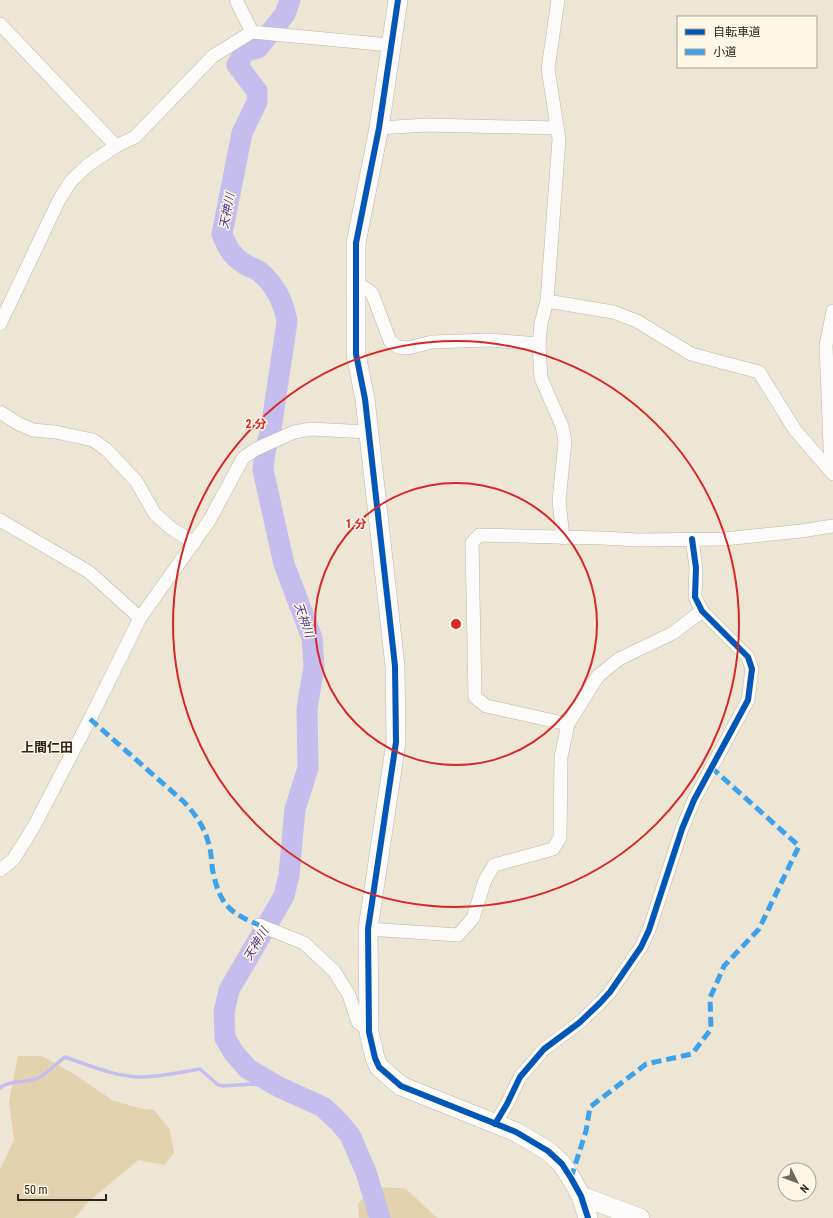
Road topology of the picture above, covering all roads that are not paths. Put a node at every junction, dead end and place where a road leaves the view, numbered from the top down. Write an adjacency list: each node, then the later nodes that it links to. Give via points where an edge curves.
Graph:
1 (236, 0): 5 (street)
2 (398, 0): 6 (street)
3 (558, 0): 8 (street, via 548,68)
4 (0, 24): 9 (street)
5 (252, 32): 6 (street); 9 (street, via 213,56 135,137)
6 (390, 45): 7 (street)
7 (379, 128): 8 (street, via 427,125); 10 (street, via 356,243)
8 (557, 128): 11 (street, via 559,139)
9 (116, 146): 13 (street, via 88,165 71,181 59,200)
10 (356, 282): 14 (street, via 372,293 390,341 398,347 408,348 432,342 488,340); 16 (street, via 356,354)
11 (547, 301): 14 (street); 17 (street, via 614,312 637,321 691,354 759,372 795,430)
12 (833, 311): 17 (street, via 826,345)
13 (0, 324)
14 (539, 344): 20 (street, via 541,378 562,426 565,441 559,501)
15 (0, 412): 22 (street, via 33,430 93,440 107,450 136,481 155,514 170,528)
16 (368, 432): 22 (street, via 311,429 294,432 256,449 243,458 209,521); 28 (street, via 395,666 396,742)
17 (832, 472)
18 (0, 520): 24 (street, via 89,572)
19 (833, 526): 21 (street, via 724,539)
20 (564, 538): 21 (street); 25 (street, via 479,535 472,543 475,697 486,706)
21 (692, 539): 23 (street, via 696,568 695,597)
22 (194, 543): 24 (street)
23 (702, 611): 25 (street, via 673,633 619,659 598,676); 30 (street, via 748,657 752,669 748,700 694,800 641,947 610,992 579,1023 544,1049 520,1077)
24 (140, 618): 26 (street, via 34,828 13,860)
25 (568, 724): 28 (street, via 561,757 560,838 553,849 494,865 486,880 474,918 458,935)
26 (0, 870)
27 (259, 925): 29 (street, via 304,943 334,971 349,995 358,1022)
28 (368, 929): 29 (street)
29 (369, 1032): 30 (street, via 379,1066 401,1086)
30 (495, 1124): 31 (street, via 516,1132 548,1151 562,1164)
31 (581, 1196): 32 (street); 33 (street)
32 (588, 1218)
33 (640, 1218)

